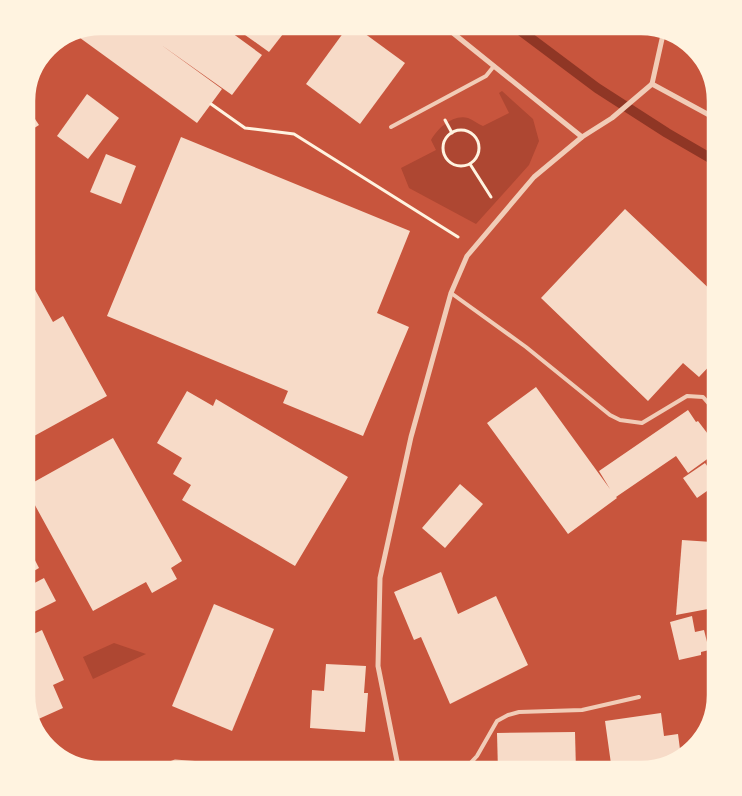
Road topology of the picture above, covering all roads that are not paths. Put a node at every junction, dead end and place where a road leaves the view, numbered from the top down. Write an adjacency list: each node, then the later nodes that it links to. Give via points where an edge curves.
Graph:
1 (454, 34): 3 (street)
2 (662, 38): 4 (street)
3 (494, 66): 6 (lane, via 486,76); 7 (street)
4 (652, 84): 5 (street); 7 (street, via 612,118)
5 (708, 114)
6 (391, 127)
7 (582, 137): 8 (street, via 534,177 474,247)
8 (452, 293): 9 (lane, via 620,420 642,422 687,396 703,397); 11 (street, via 411,437 380,578 378,666)
9 (708, 403)
10 (639, 697): 12 (lane, via 582,710 508,715 497,721)
11 (397, 762)
12 (471, 762)

